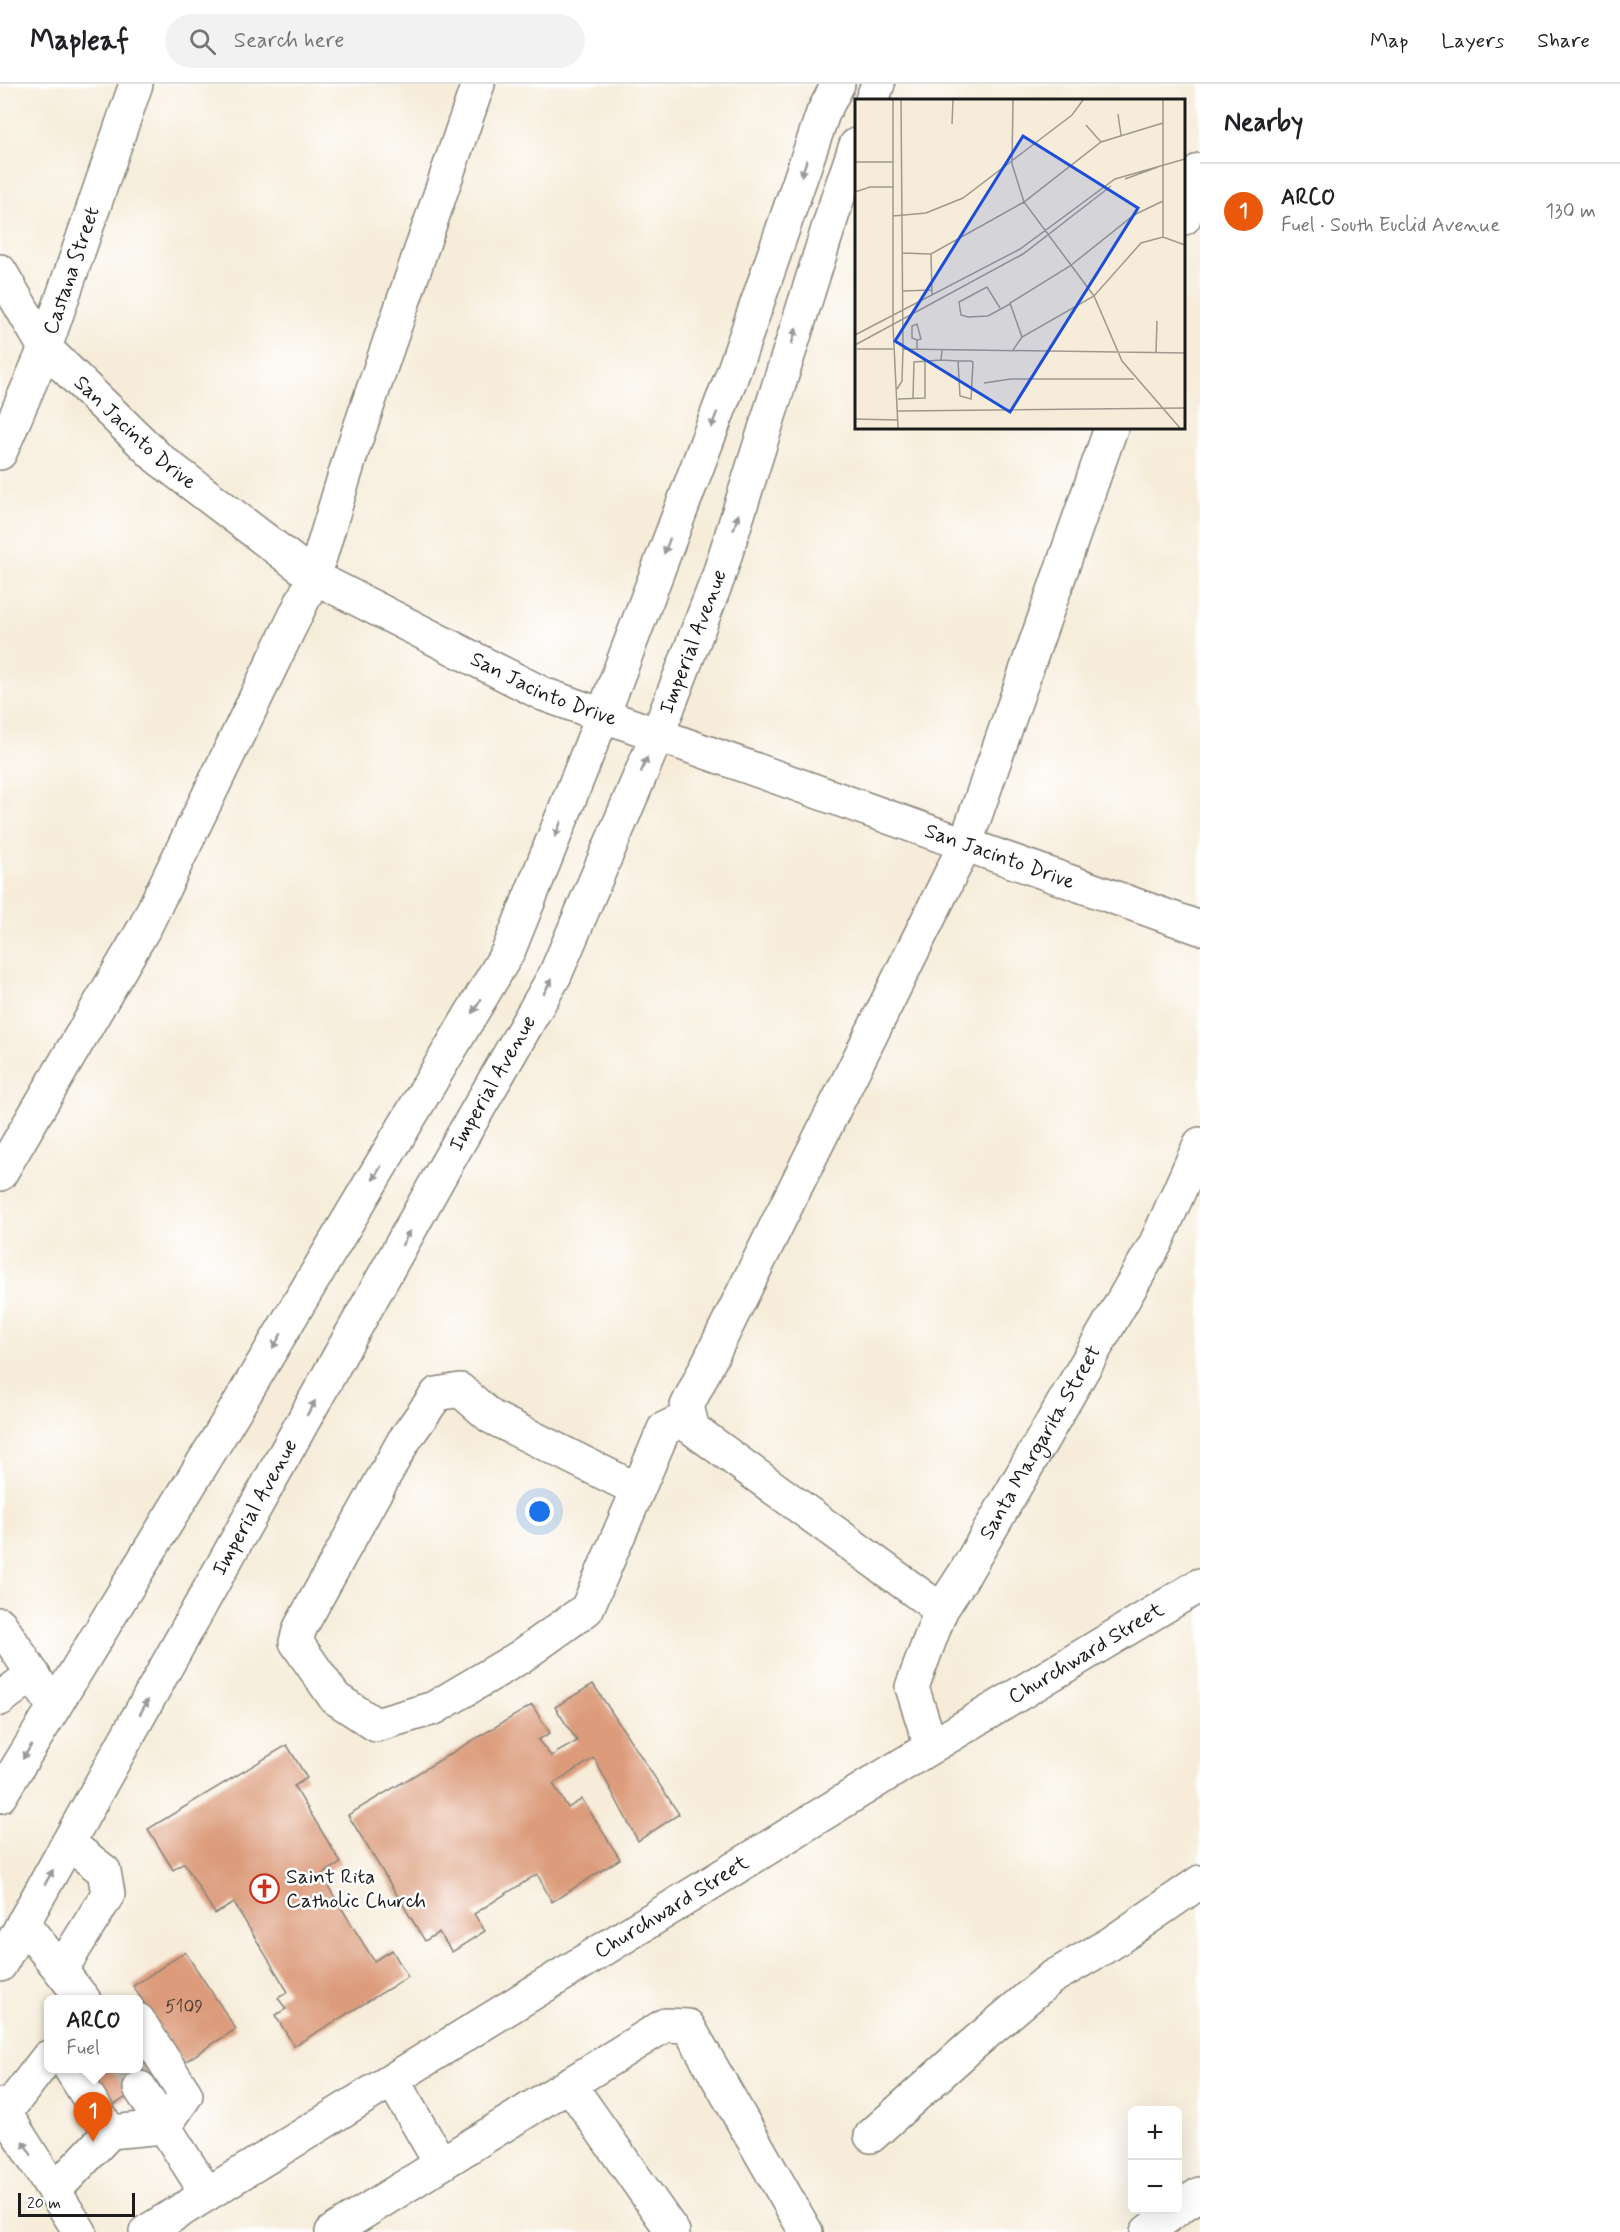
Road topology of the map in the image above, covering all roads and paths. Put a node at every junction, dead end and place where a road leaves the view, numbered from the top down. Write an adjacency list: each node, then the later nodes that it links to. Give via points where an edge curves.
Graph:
1 (136, 84): 10 (main road, Castana Street)
2 (478, 84): 13 (main road, via 352,451)
3 (838, 84): 14 (main road, one-way to 14, via 823,113 734,370)
4 (878, 84): 5 (main road)
5 (872, 99)
6 (855, 148): 15 (main road, Imperial Avenue, one-way to 6, via 718,578)
7 (1200, 170): 8 (main road)
8 (1185, 215)
9 (0, 271): 10 (main road, San Jacinto Drive)
10 (45, 348): 12 (main road, Castana Street); 13 (main road, San Jacinto Drive, via 158,458)
11 (1111, 429): 16 (main road)
12 (0, 453)
13 (314, 577): 14 (main road, San Jacinto Drive, via 543,694); 19 (main road, via 146,925)
14 (603, 716): 15 (main road, San Jacinto Drive); 27 (main road, one-way to 27, via 508,952)
15 (657, 736): 16 (main road, San Jacinto Drive); 30 (main road, Imperial Avenue, one-way to 15, via 555,975)
16 (965, 845): 17 (main road, San Jacinto Drive); 20 (main road, via 687,1406)
17 (1200, 928)
18 (1200, 1144): 23 (main road, Santa Margarita Street, via 1156,1243)
19 (0, 1174)
20 (689, 1417): 21 (main road, via 664,1429); 23 (main road, via 693,1429)
21 (638, 1490): 21 (main road, via 587,1609 520,1657 434,1708 376,1725 335,1698 296,1642 300,1628 403,1442 436,1394 460,1390 491,1417)
22 (1200, 1585): 28 (main road, Churchward Street)
23 (941, 1610): 28 (main road, Santa Margarita Street, via 912,1687)
24 (0, 1624): 25 (main road)
25 (33, 1674): 26 (main road); 27 (main road)
26 (0, 1699)
27 (54, 1707): 29 (main road, one-way to 29)
28 (931, 1747): 39 (main road, Churchward Street)
29 (0, 1796)
30 (68, 1843): 32 (main road, Imperial Avenue, one-way to 30); 34 (main road, via 104,1871 108,1894)
31 (1200, 1882): 45 (main road, via 1110,1944 1051,1978)
32 (23, 1923): 33 (main road, Imperial Avenue); 34 (main road)
33 (0, 1965)
34 (61, 1970): 35 (main road)
35 (80, 1995)
36 (143, 2028): 43 (main road, via 186,2095)
37 (44, 2062): 42 (main road)
38 (73, 2073): 44 (main road)
39 (393, 2081): 46 (main road); 48 (main road, Churchward Street)
40 (570, 2084): 46 (main road); 55 (main road); 56 (main road, via 665,2025 688,2026)
41 (140, 2088): 43 (main road)
42 (2, 2109): 47 (main road, one-way to 42)
43 (164, 2127): 44 (main road); 48 (main road)
44 (110, 2132): 47 (main road)
45 (871, 2136)
46 (441, 2164): 54 (main road)
47 (54, 2191): 52 (main road)
48 (207, 2194): 53 (main road, Churchward Street)
49 (1200, 2194): 50 (main road)
50 (1182, 2206)
51 (1170, 2214): 57 (main road)
52 (80, 2232)
53 (146, 2232)
54 (332, 2232)
55 (673, 2232)
56 (806, 2232)
57 (1147, 2232)

